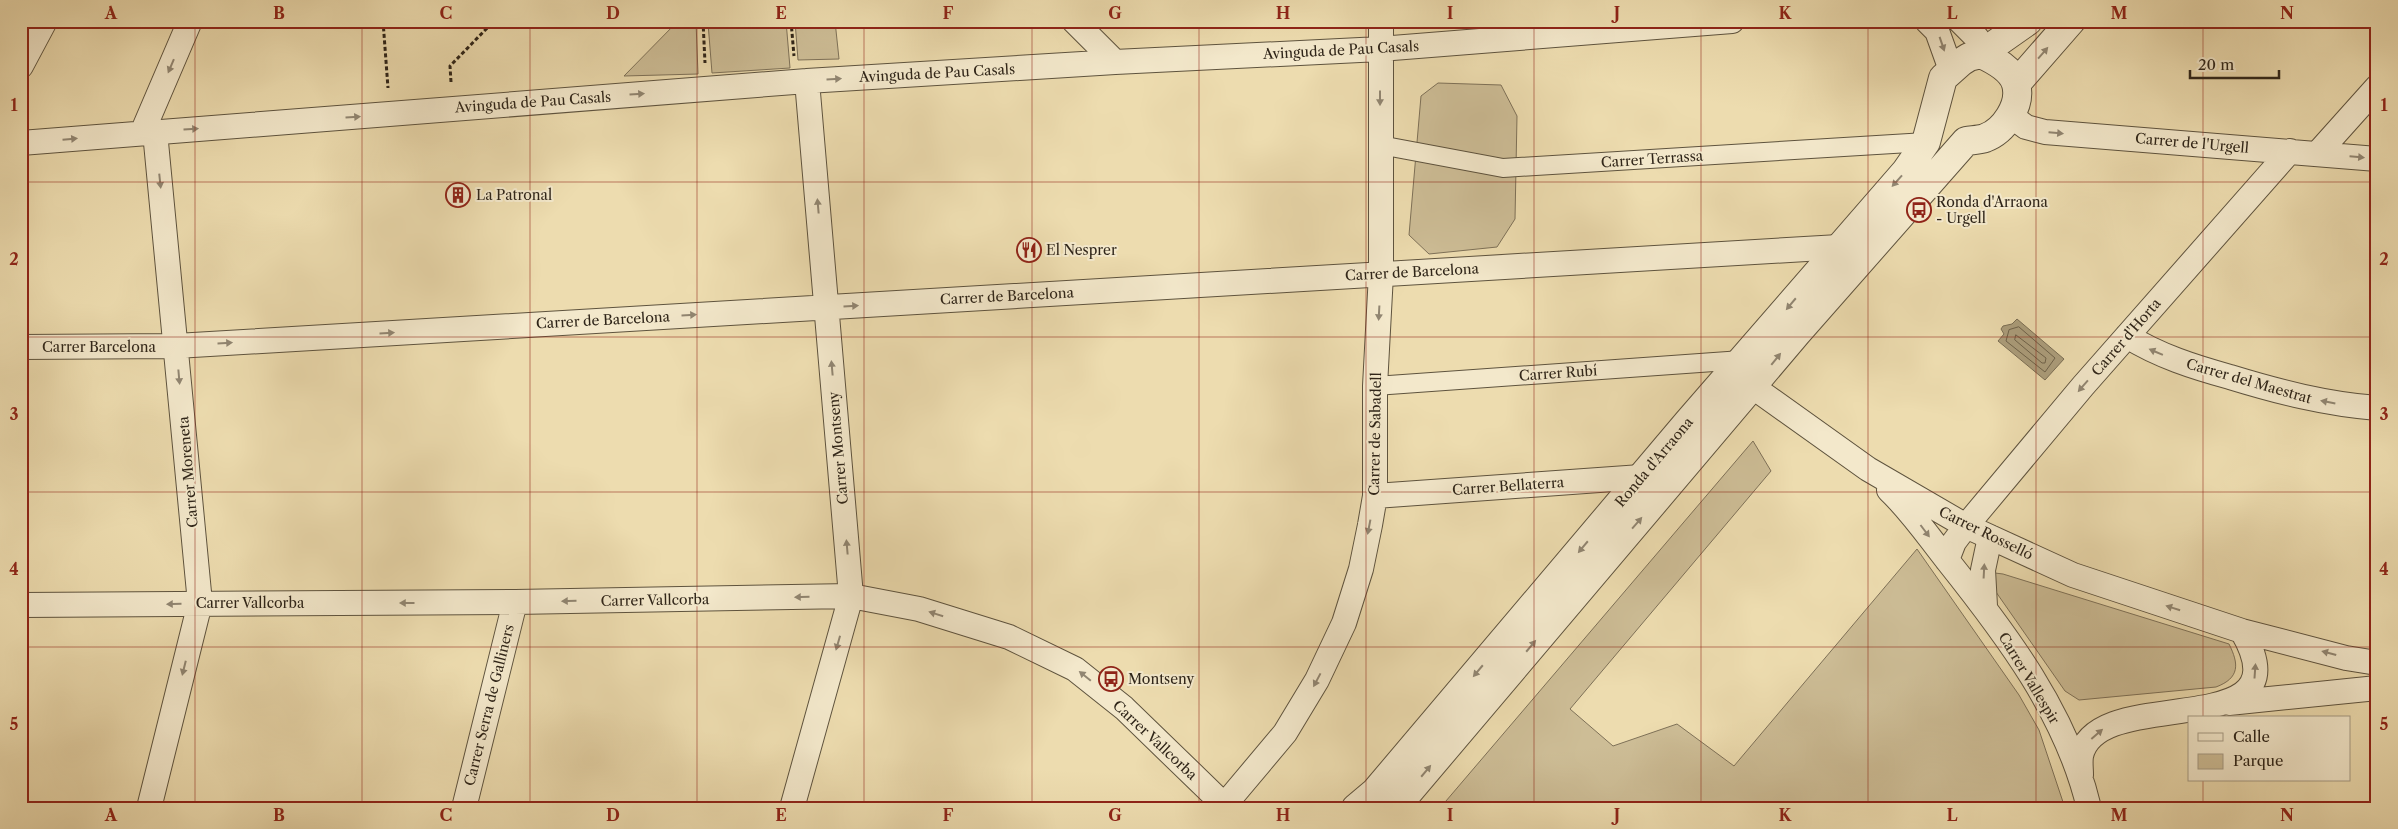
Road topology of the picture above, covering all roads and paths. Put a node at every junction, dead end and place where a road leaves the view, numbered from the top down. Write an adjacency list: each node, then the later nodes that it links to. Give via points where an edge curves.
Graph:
1 (45, 21): 17 (street)
2 (190, 21): 27 (street, one-way to 27)
3 (383, 21): 25 (path)
4 (494, 21): 24 (path, via 450,66)
5 (703, 21): 22 (path)
6 (791, 21): 19 (path)
7 (1074, 21): 16 (street)
8 (1381, 21): 14 (street, Carrer de Sabadell)
9 (1732, 21): 14 (street, Avinguda de Pau Casals)
10 (1927, 21): 18 (street, one-way to 18, via 1937,31)
11 (1960, 21): 15 (street, via 1977,38)
12 (2028, 21): 15 (street, Ronda d'Arraona)
13 (2071, 21): 20 (street, one-way to 13)
14 (1380, 49): 16 (street, Avinguda de Pau Casals); 31 (street, Carrer de Sabadell, one-way to 31)
15 (1981, 54): 18 (street, Ronda d'Arraona, via 1969,57); 20 (street, via 2000,64)
16 (1115, 62): 19 (street, Avinguda de Pau Casals, one-way to 16)
17 (21, 66)
18 (1951, 70): 23 (street, Ronda d'Arraona, via 1943,78)
19 (802, 81): 22 (street, Avinguda de Pau Casals); 37 (street, Carrer Montseny, one-way to 19)
20 (2016, 84): 26 (street)
21 (2377, 87): 33 (street)
22 (707, 89): 24 (street, Avinguda de Pau Casals, one-way to 22)
23 (1936, 107): 28 (street, via 1945,122); 29 (street, Ronda d'Arraona)
24 (454, 108): 25 (street, Avinguda de Pau Casals)
25 (390, 114): 27 (street, Avinguda de Pau Casals, one-way to 25)
26 (2011, 116): 28 (street, via 1986,138); 32 (street, Carrer de l'Urgell, one-way to 32, via 2026,127 2045,132)
27 (148, 133): 30 (street, Avinguda de Pau Casals, one-way to 27); 39 (street, Carrer Moreneta, one-way to 39)
28 (1966, 141): 43 (street, Ronda d'Arraona, one-way to 28, via 1797,333)
29 (1926, 142): 31 (street, Carrer Terrassa, via 1502,168); 35 (street, Ronda d'Arraona, one-way to 35, via 1906,171)
30 (21, 143)
31 (1380, 145): 36 (street, Carrer de Sabadell)
32 (2290, 151): 33 (street, Carrer de l'Urgell); 38 (street, Carrer d'Horta)
33 (2318, 154): 34 (street, Carrer de l'Urgell, one-way to 34)
34 (2377, 159)
35 (1839, 247): 36 (street, Carrer de Barcelona); 41 (street, Ronda d'Arraona, one-way to 41)
36 (1381, 274): 37 (street, Carrer de Barcelona, one-way to 36); 42 (street, Carrer de Sabadell, one-way to 42)
37 (826, 307): 39 (street, Carrer de Barcelona, one-way to 37); 51 (street, Carrer Montseny, one-way to 37)
38 (2127, 336): 44 (street, Carrer del Maestrat, one-way to 38, via 2340,405 2281,393 2191,366); 48 (street, Carrer d'Horta, one-way to 48)
39 (176, 346): 40 (street, Carrer Barcelona); 53 (street, Carrer Moreneta, one-way to 53)
40 (21, 347)
41 (1742, 360): 42 (street, Carrer Rubí); 46 (street, Ronda d'Arraona)
42 (1375, 386): 47 (street, Carrer de Sabadell)
43 (1754, 387): 45 (street, Carrer Rosselló); 66 (street, Ronda d'Arraona, one-way to 43)
44 (2377, 408)
45 (1868, 469): 48 (street, Carrer Rosselló); 50 (street, Carrer Vallespir, one-way to 50, via 1906,506)
46 (1642, 477): 47 (street, Carrer Bellaterra); 65 (street, Ronda d'Arraona, one-way to 65, via 1375,792)
47 (1375, 496): 61 (street, Carrer de Sabadell, one-way to 61, via 1361,569 1344,623 1317,680 1285,733)
48 (1966, 526): 49 (street, Carrer Rosselló); 50 (street, via 1954,542)
49 (1990, 537): 55 (street, one-way to 49, via 1983,570); 56 (street, Carrer Rosselló, one-way to 49, via 2073,575)
50 (1947, 560): 55 (street, Carrer Vallespir)
51 (851, 596): 52 (street, Carrer Vallcorba, one-way to 52); 61 (street, Carrer Vallcorba, one-way to 51, via 1124,708 1075,669 1009,637 919,609); 64 (street, Carrer Montseny, one-way to 64)
52 (515, 602): 53 (street, Carrer Vallcorba, one-way to 53); 63 (street, Carrer Serra de Galliners)
53 (200, 603): 54 (street, Carrer Vallcorba, one-way to 54); 62 (street, Carrer Moreneta, one-way to 62)
54 (21, 606)
55 (1986, 606): 60 (street, Carrer Vallespir, via 2043,694 2072,750)
56 (2242, 631): 57 (street, Carrer Rosselló, one-way to 56); 59 (street, one-way to 56, via 2248,688 2255,678 2252,648)
57 (2377, 663)
58 (2377, 688): 59 (street)
59 (2225, 704): 60 (street, one-way to 59, via 2081,755 2089,741 2102,729 2119,721)
60 (2081, 777): 67 (street, Carrer Vallespir)
61 (1229, 807)
62 (149, 808)
63 (464, 808)
64 (792, 808)
65 (1356, 808)
66 (1395, 808)
67 (2089, 808)

